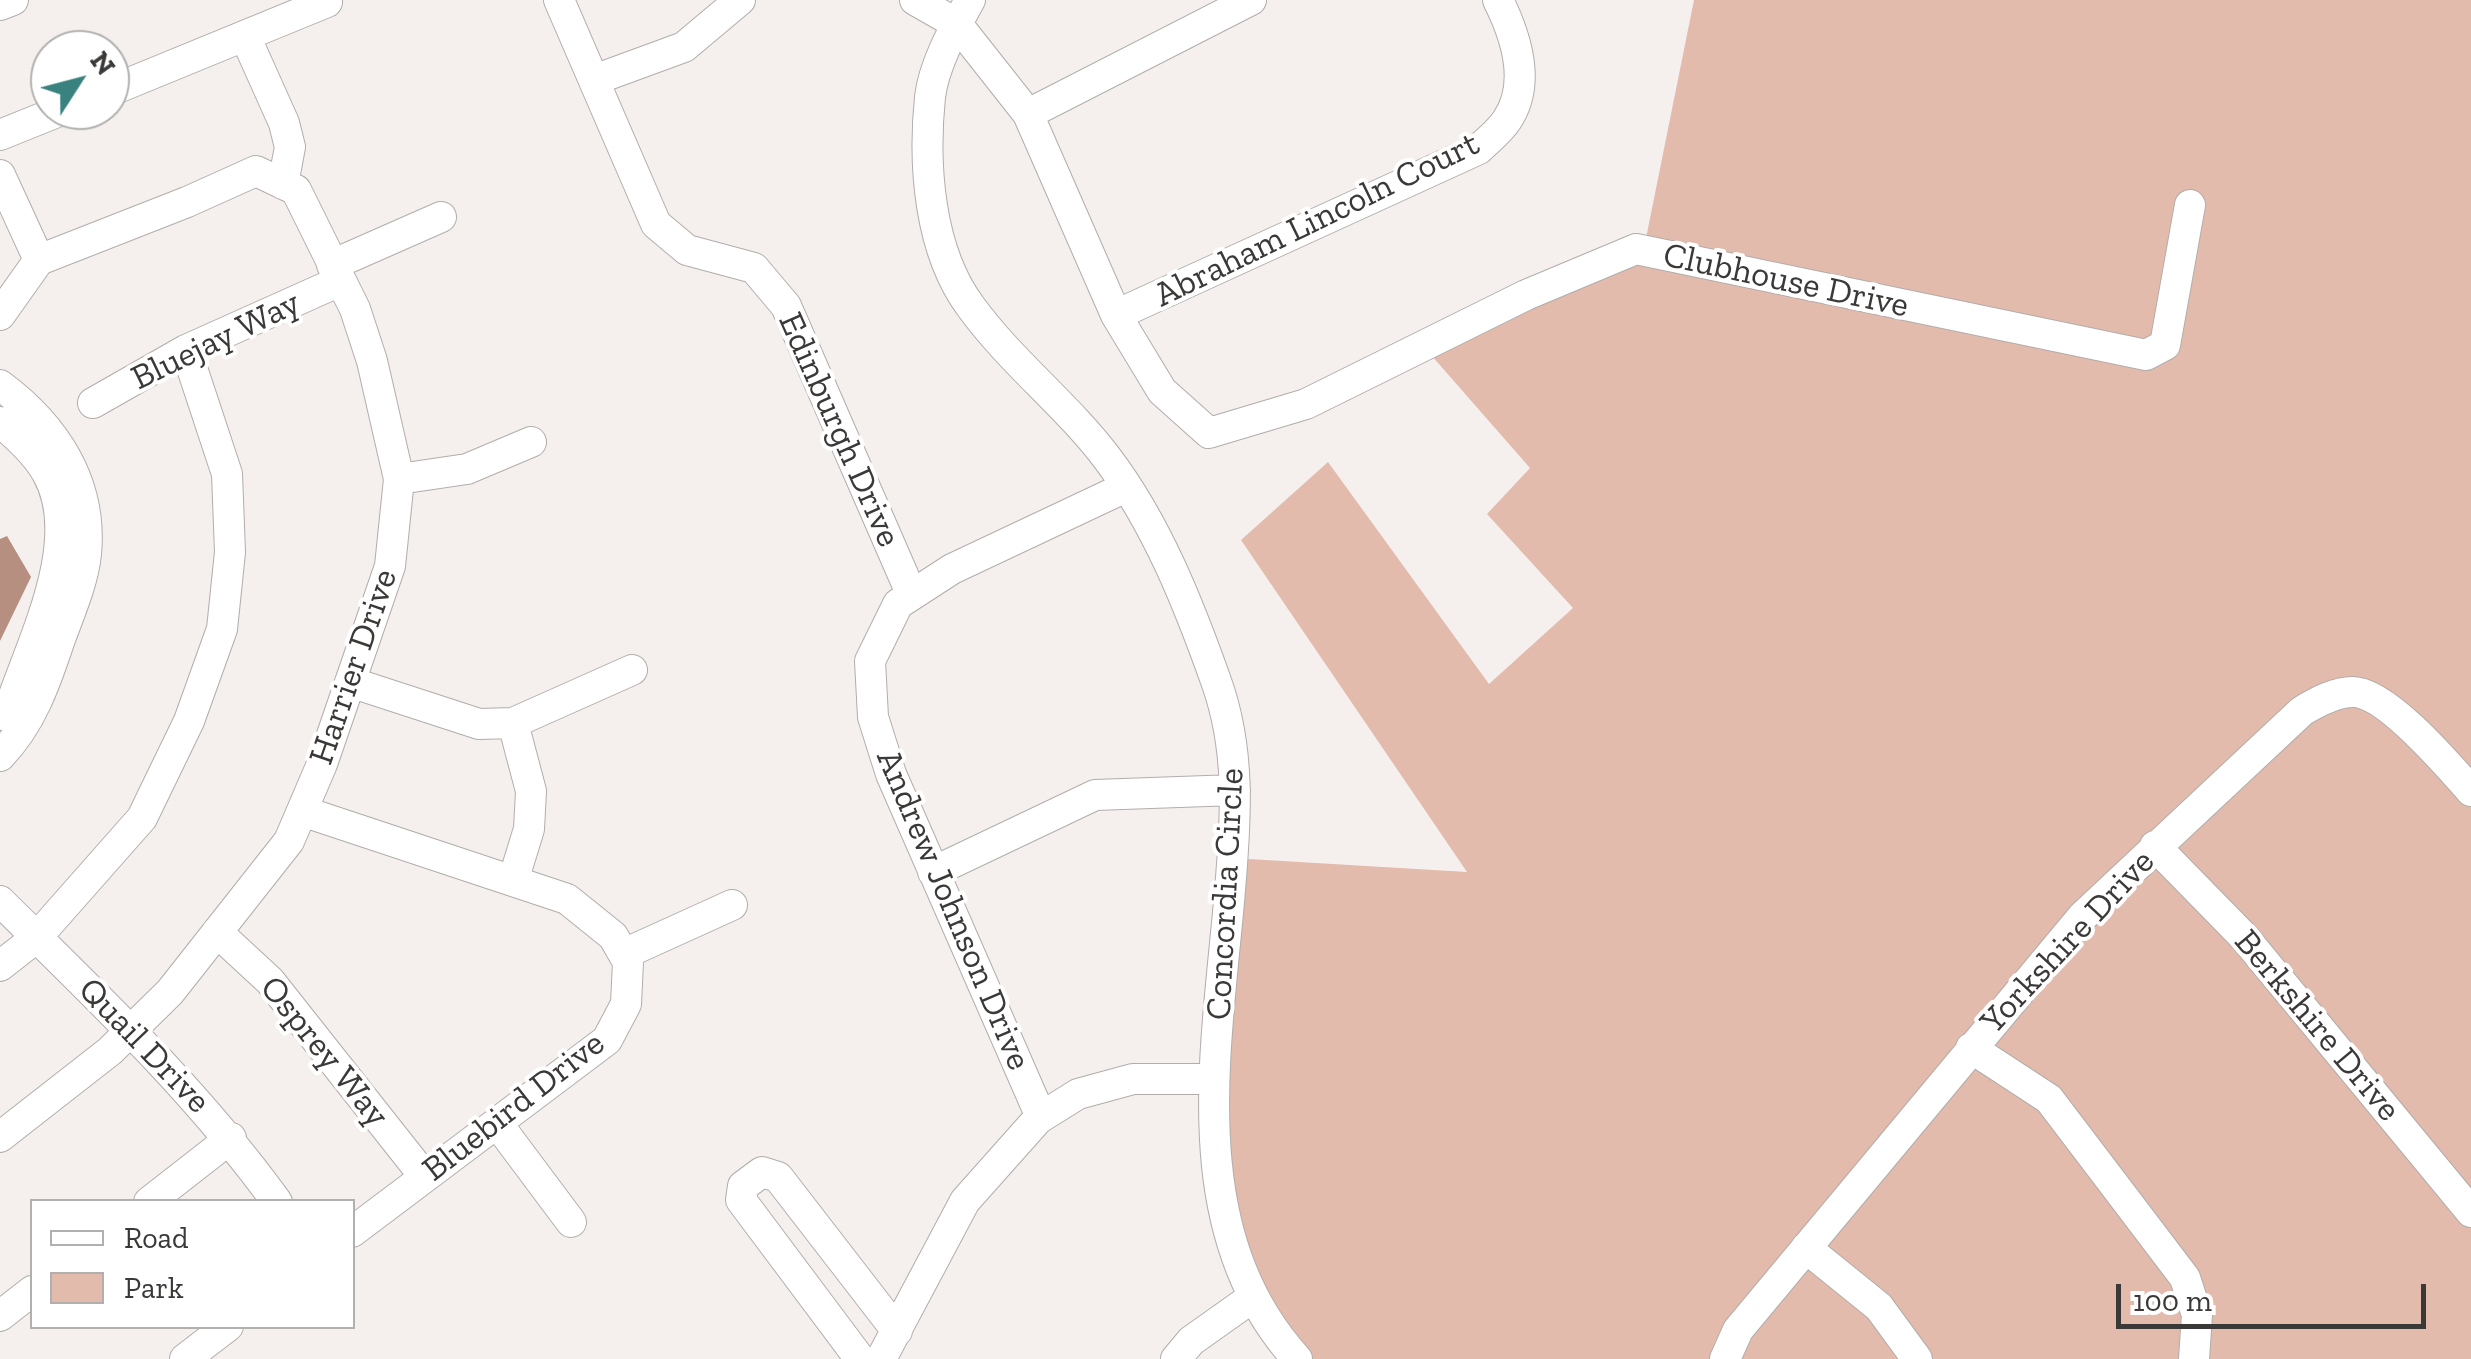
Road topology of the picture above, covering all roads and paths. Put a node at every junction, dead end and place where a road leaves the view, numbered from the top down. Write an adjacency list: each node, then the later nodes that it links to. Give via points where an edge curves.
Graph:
1 (13, 0): 8 (street)
2 (559, 0): 11 (street, Edinburgh Drive)
3 (740, 0): 11 (street, via 684,46)
4 (915, 0): 9 (street)
5 (1251, 0): 13 (street)
6 (1498, 0): 23 (street, Abraham Lincoln Court, via 1522,75 1508,119 1479,148)
7 (328, 2): 10 (street)
8 (0, 5)
9 (963, 12): 13 (street); 30 (street, Concordia Circle, via 930,94 928,201 948,260 968,304)
10 (245, 36): 12 (street); 17 (street, via 284,123 290,147)
11 (594, 80): 31 (street, Edinburgh Drive, via 656,224 687,250 754,268 786,306)
12 (130, 82)
13 (1028, 114): 23 (street)
14 (30, 123): 15 (street)
15 (0, 135)
16 (0, 175): 20 (street)
17 (283, 184): 20 (street, via 256,171); 21 (street, Harrier Drive, via 296,190)
18 (2190, 205): 23 (street, Clubhouse Drive, via 2165,345 2146,355 1636,249 1526,295 1306,404 1209,432 1162,391)
19 (440, 217): 21 (street, Bluejay Way)
20 (38, 260): 22 (street)
21 (336, 273): 24 (street, Bluejay Way); 29 (street, Harrier Drive, via 372,361)
22 (0, 315)
23 (1116, 316)
24 (186, 350): 26 (street, Bluejay Way); 46 (street, via 227,474 230,552 222,629 189,722 142,818)
25 (0, 384): 36 (street, via 38,417 73,469 85,512 86,554 44,686 20,735)
26 (92, 403)
27 (0, 422): 34 (street, via 48,474 59,509 58,566 13,698)
28 (531, 442): 29 (street, via 467,468)
29 (400, 479): 33 (street, Harrier Drive, via 390,566)
30 (1126, 487): 31 (street, Andrew Johnson Drive); 37 (street, Concordia Circle, via 1150,524 1218,685 1235,753)
31 (911, 593): 41 (street, Andrew Johnson Drive, via 898,604 870,661 874,716 890,774)
32 (632, 670): 35 (street)
33 (350, 682): 35 (street, via 479,724); 39 (street, Harrier Drive)
34 (0, 715)
35 (513, 724): 42 (street, via 531,792 529,829)
36 (0, 756)
37 (1235, 790): 41 (street, via 1095,795); 51 (street, Concordia Circle)
38 (2471, 791): 40 (street, Yorkshire Drive, via 2408,724 2355,692 2302,711)
39 (302, 811): 42 (street); 45 (street, Harrier Drive, via 289,841)
40 (2155, 846): 50 (street, Yorkshire Drive, via 2082,916); 59 (street, Berkshire Drive, via 2244,937)
41 (933, 872): 52 (street, Andrew Johnson Drive)
42 (513, 881): 47 (street, via 567,899 614,936)
43 (0, 900): 46 (street, Quail Drive)
44 (732, 905): 47 (street)
45 (217, 932): 49 (street, Harrier Drive); 56 (street, Osprey Way, via 270,981)
46 (36, 937): 48 (street); 49 (street, Quail Drive)
47 (624, 954): 53 (street, Bluebird Drive, via 626,1004 607,1040)
48 (0, 966)
49 (132, 1029): 54 (street, Harrier Drive); 55 (street, Quail Drive)
50 (1971, 1048): 62 (street, Yorkshire Drive); 73 (street, via 2049,1099 2185,1278 2197,1315)
51 (1214, 1079): 52 (street, via 1133,1079 1078,1094); 64 (street, Concordia Circle, via 1214,1156 1227,1233)
52 (1041, 1118): 66 (street, via 966,1200)
53 (497, 1123): 56 (street, Bluebird Drive); 60 (street)
54 (0, 1137)
55 (231, 1138): 57 (street); 58 (street, Quail Drive)
56 (425, 1177): 61 (street, Bluebird Drive)
57 (153, 1199)
58 (275, 1199)
59 (2471, 1212)
60 (571, 1222)
61 (355, 1230)
62 (1806, 1248): 71 (street, Yorkshire Drive, via 1738,1330); 72 (street, via 1879,1307)
63 (30, 1293): 65 (street)
64 (1252, 1297): 69 (street); 70 (street, Concordia Circle)
65 (0, 1316)
66 (898, 1331): 67 (street, via 778,1177 762,1172 742,1186 741,1200); 68 (street)
67 (860, 1359)
68 (881, 1359)
69 (1176, 1359)
70 (1297, 1359)
71 (1725, 1359)
72 (1917, 1359)
73 (2194, 1359)

